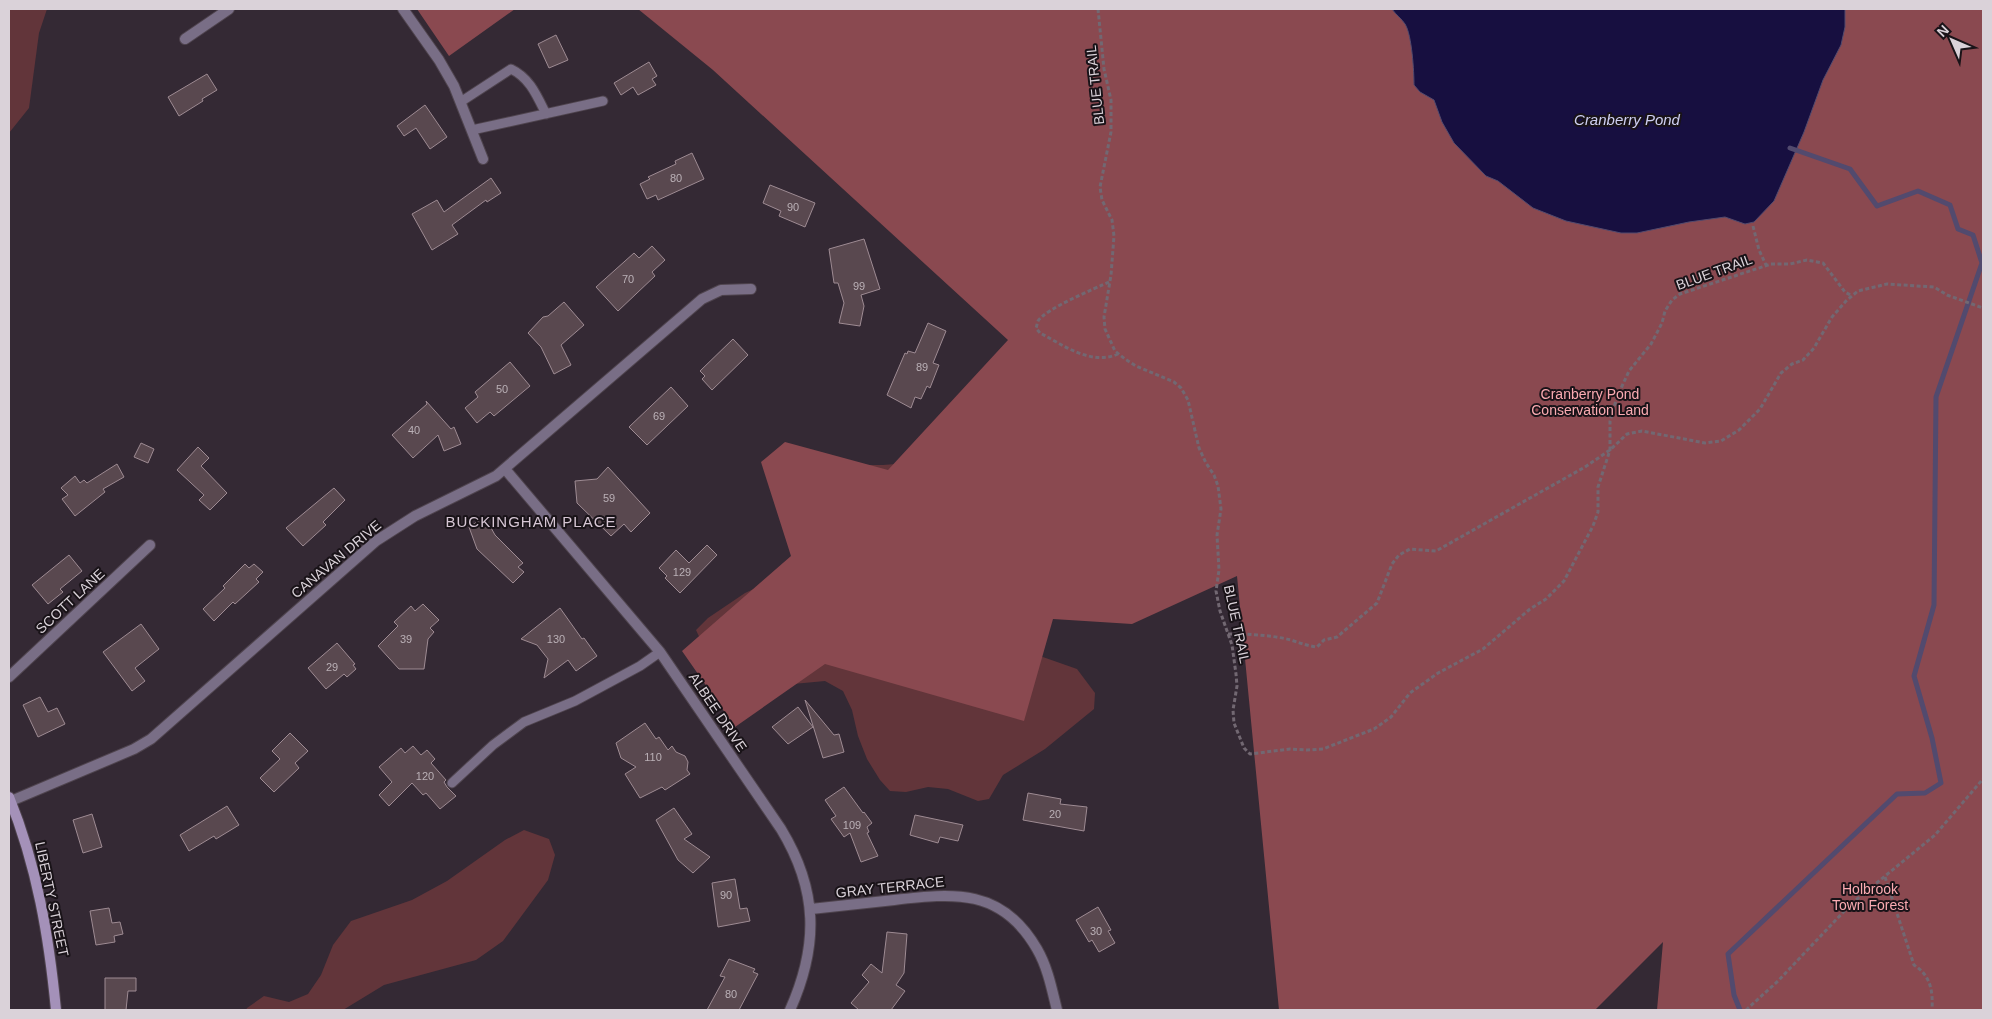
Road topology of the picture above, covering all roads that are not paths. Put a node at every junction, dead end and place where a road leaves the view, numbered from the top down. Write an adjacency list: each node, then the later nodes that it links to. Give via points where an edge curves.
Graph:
1 (229, 9): 3 (street)
2 (403, 9): 4 (street, via 447,72)
3 (185, 39)
4 (462, 101): 6 (lane, via 511,69 532,85); 7 (street)
5 (603, 101): 6 (lane)
6 (546, 114): 7 (lane)
7 (472, 130): 8 (street)
8 (483, 158)
9 (751, 289): 10 (street, CANAVAN DRIVE, via 721,290 702,299)
10 (505, 468): 12 (street, ALBEE DRIVE); 15 (street, CANAVAN DRIVE, via 486,482 415,516 376,541 151,739 134,749)
11 (150, 545): 13 (street, SCOTT LANE)
12 (660, 652): 14 (lane, via 580,698 524,722); 16 (street, ALBEE DRIVE, via 787,839 805,880)
13 (9, 677)
14 (452, 783)
15 (10, 799): 17 (main road, LIBERTY STREET, via 28,849 42,906)
16 (811, 909): 18 (street, ALBEE DRIVE, via 807,962); 19 (street, GRAY TERRACE, via 939,895 961,895 982,901 1014,920 1030,939 1043,961)
17 (56, 1010)
18 (790, 1010)
19 (1057, 1010)

